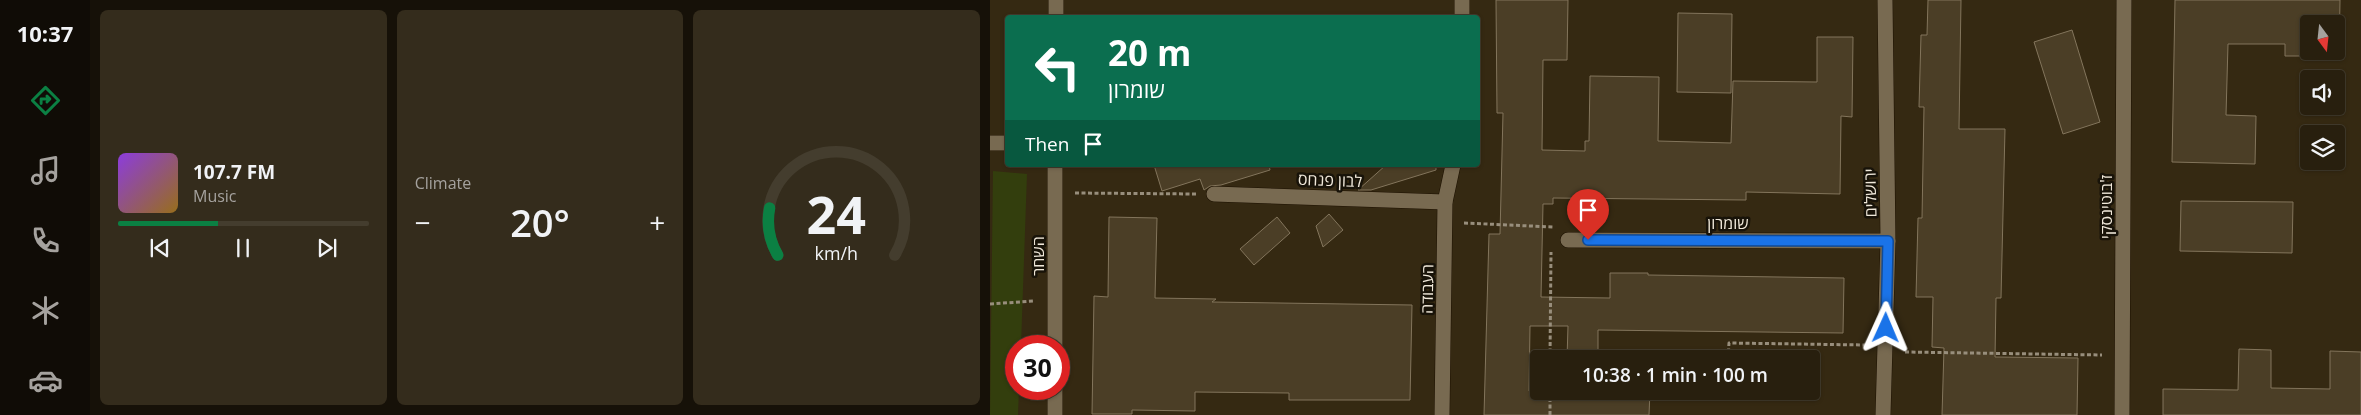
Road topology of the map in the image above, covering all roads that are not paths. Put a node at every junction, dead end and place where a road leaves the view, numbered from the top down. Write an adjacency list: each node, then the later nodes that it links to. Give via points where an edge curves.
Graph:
1 (1056, 0): 5 (street)
2 (1462, 0): 6 (street)
3 (1885, 0): 14 (street, ירושלים)
4 (2124, 0): 20 (street, ז'בוטינסקי)
5 (1056, 15)
6 (1462, 15)
7 (990, 143): 8 (street)
8 (1005, 143)
9 (1056, 167): 15 (street, השחר)
10 (1452, 167): 12 (street, העבודה)
11 (1214, 194): 12 (street, לבון פנחס)
12 (1445, 202): 18 (street, העבודה)
13 (1568, 240): 14 (street, שומרון)
14 (1888, 241): 19 (street, ירושלים)
15 (1055, 335)
16 (1055, 400): 17 (street)
17 (1055, 415)
18 (1442, 415)
19 (1883, 415)
20 (2122, 415)

